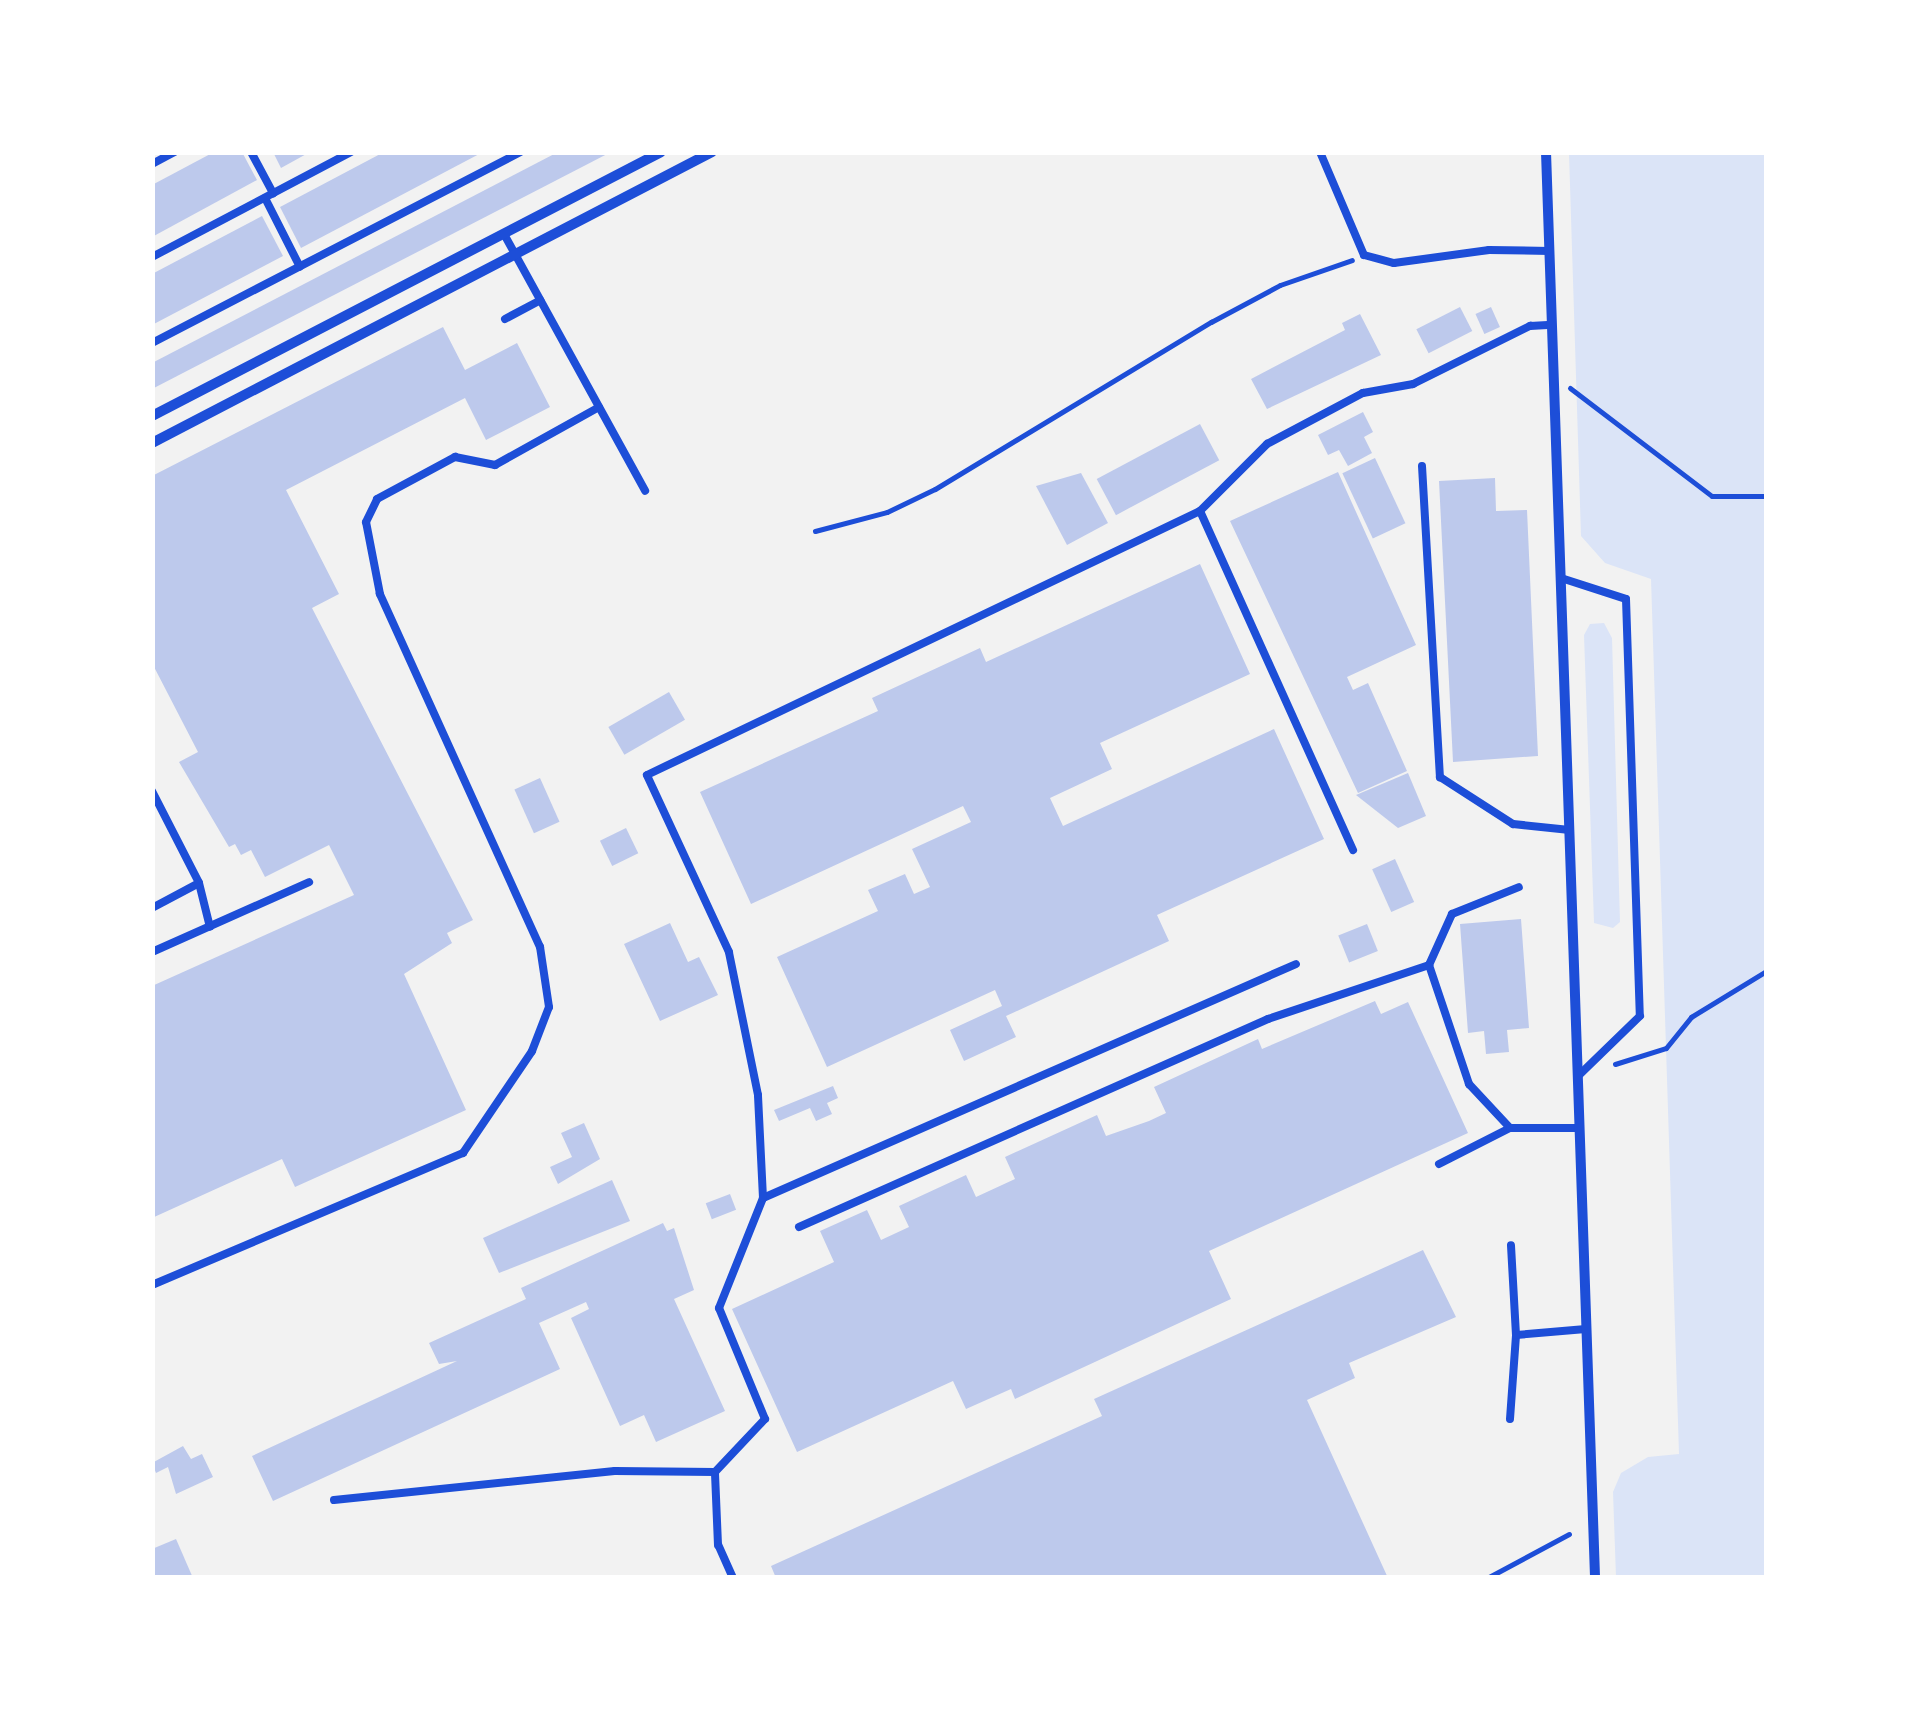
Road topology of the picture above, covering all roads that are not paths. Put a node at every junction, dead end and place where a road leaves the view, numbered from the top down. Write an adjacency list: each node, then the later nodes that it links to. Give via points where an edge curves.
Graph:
1 (175, 152): 9 (lane)
2 (250, 152): 10 (lane)
3 (351, 152): 10 (lane)
4 (520, 152): 15 (lane)
5 (661, 152): 11 (street)
6 (712, 152): 13 (street)
7 (1320, 152): 12 (lane, via 1364,256 1394,263 1489,250)
8 (1546, 152): 12 (street)
9 (152, 164)
10 (269, 196): 14 (lane); 15 (lane)
11 (504, 234): 13 (lane); 21 (street)
12 (1550, 251): 18 (street)
13 (515, 255): 16 (lane); 22 (street)
14 (152, 256)
15 (300, 267): 19 (lane)
16 (540, 300): 17 (lane); 20 (lane)
17 (506, 319)
18 (1552, 325): 25 (lane, via 1530,326 1413,384 1363,394 1283,435); 26 (street)
19 (152, 343)
20 (599, 407): 24 (lane); 45 (lane, via 495,465 455,457 376,498 366,522 380,594 540,946 549,1007 532,1051 463,1153)
21 (152, 416)
22 (152, 444)
23 (1422, 466): 28 (lane, via 1440,777 1514,824)
24 (645, 491)
25 (1200, 511): 29 (lane); 42 (lane, via 647,775 729,952 758,1095)
26 (1562, 578): 28 (street); 38 (lane, via 1626,600 1640,996 1640,1016)
27 (152, 791): 31 (lane)
28 (1570, 830): 38 (street)
29 (1353, 850)
30 (309, 882): 34 (lane)
31 (199, 883): 33 (lane); 34 (lane)
32 (1519, 887): 37 (lane, via 1452,914)
33 (152, 908)
34 (210, 926): 35 (lane)
35 (152, 952)
36 (1296, 964): 42 (lane)
37 (1428, 965): 39 (lane, via 1469,1084); 43 (lane, via 1268,1019)
38 (1578, 1076): 40 (street)
39 (1510, 1128): 40 (lane); 41 (lane)
40 (1580, 1128): 46 (street)
41 (1439, 1164)
42 (763, 1198): 49 (lane, via 718,1308 765,1419)
43 (799, 1227)
44 (1511, 1246): 47 (lane)
45 (152, 1285)
46 (1586, 1329): 47 (lane); 52 (street)
47 (1516, 1335): 48 (lane)
48 (1510, 1418)
49 (714, 1472): 50 (lane, via 615,1471); 51 (lane, via 718,1545)
50 (334, 1500)
51 (733, 1578)
52 (1595, 1578)

